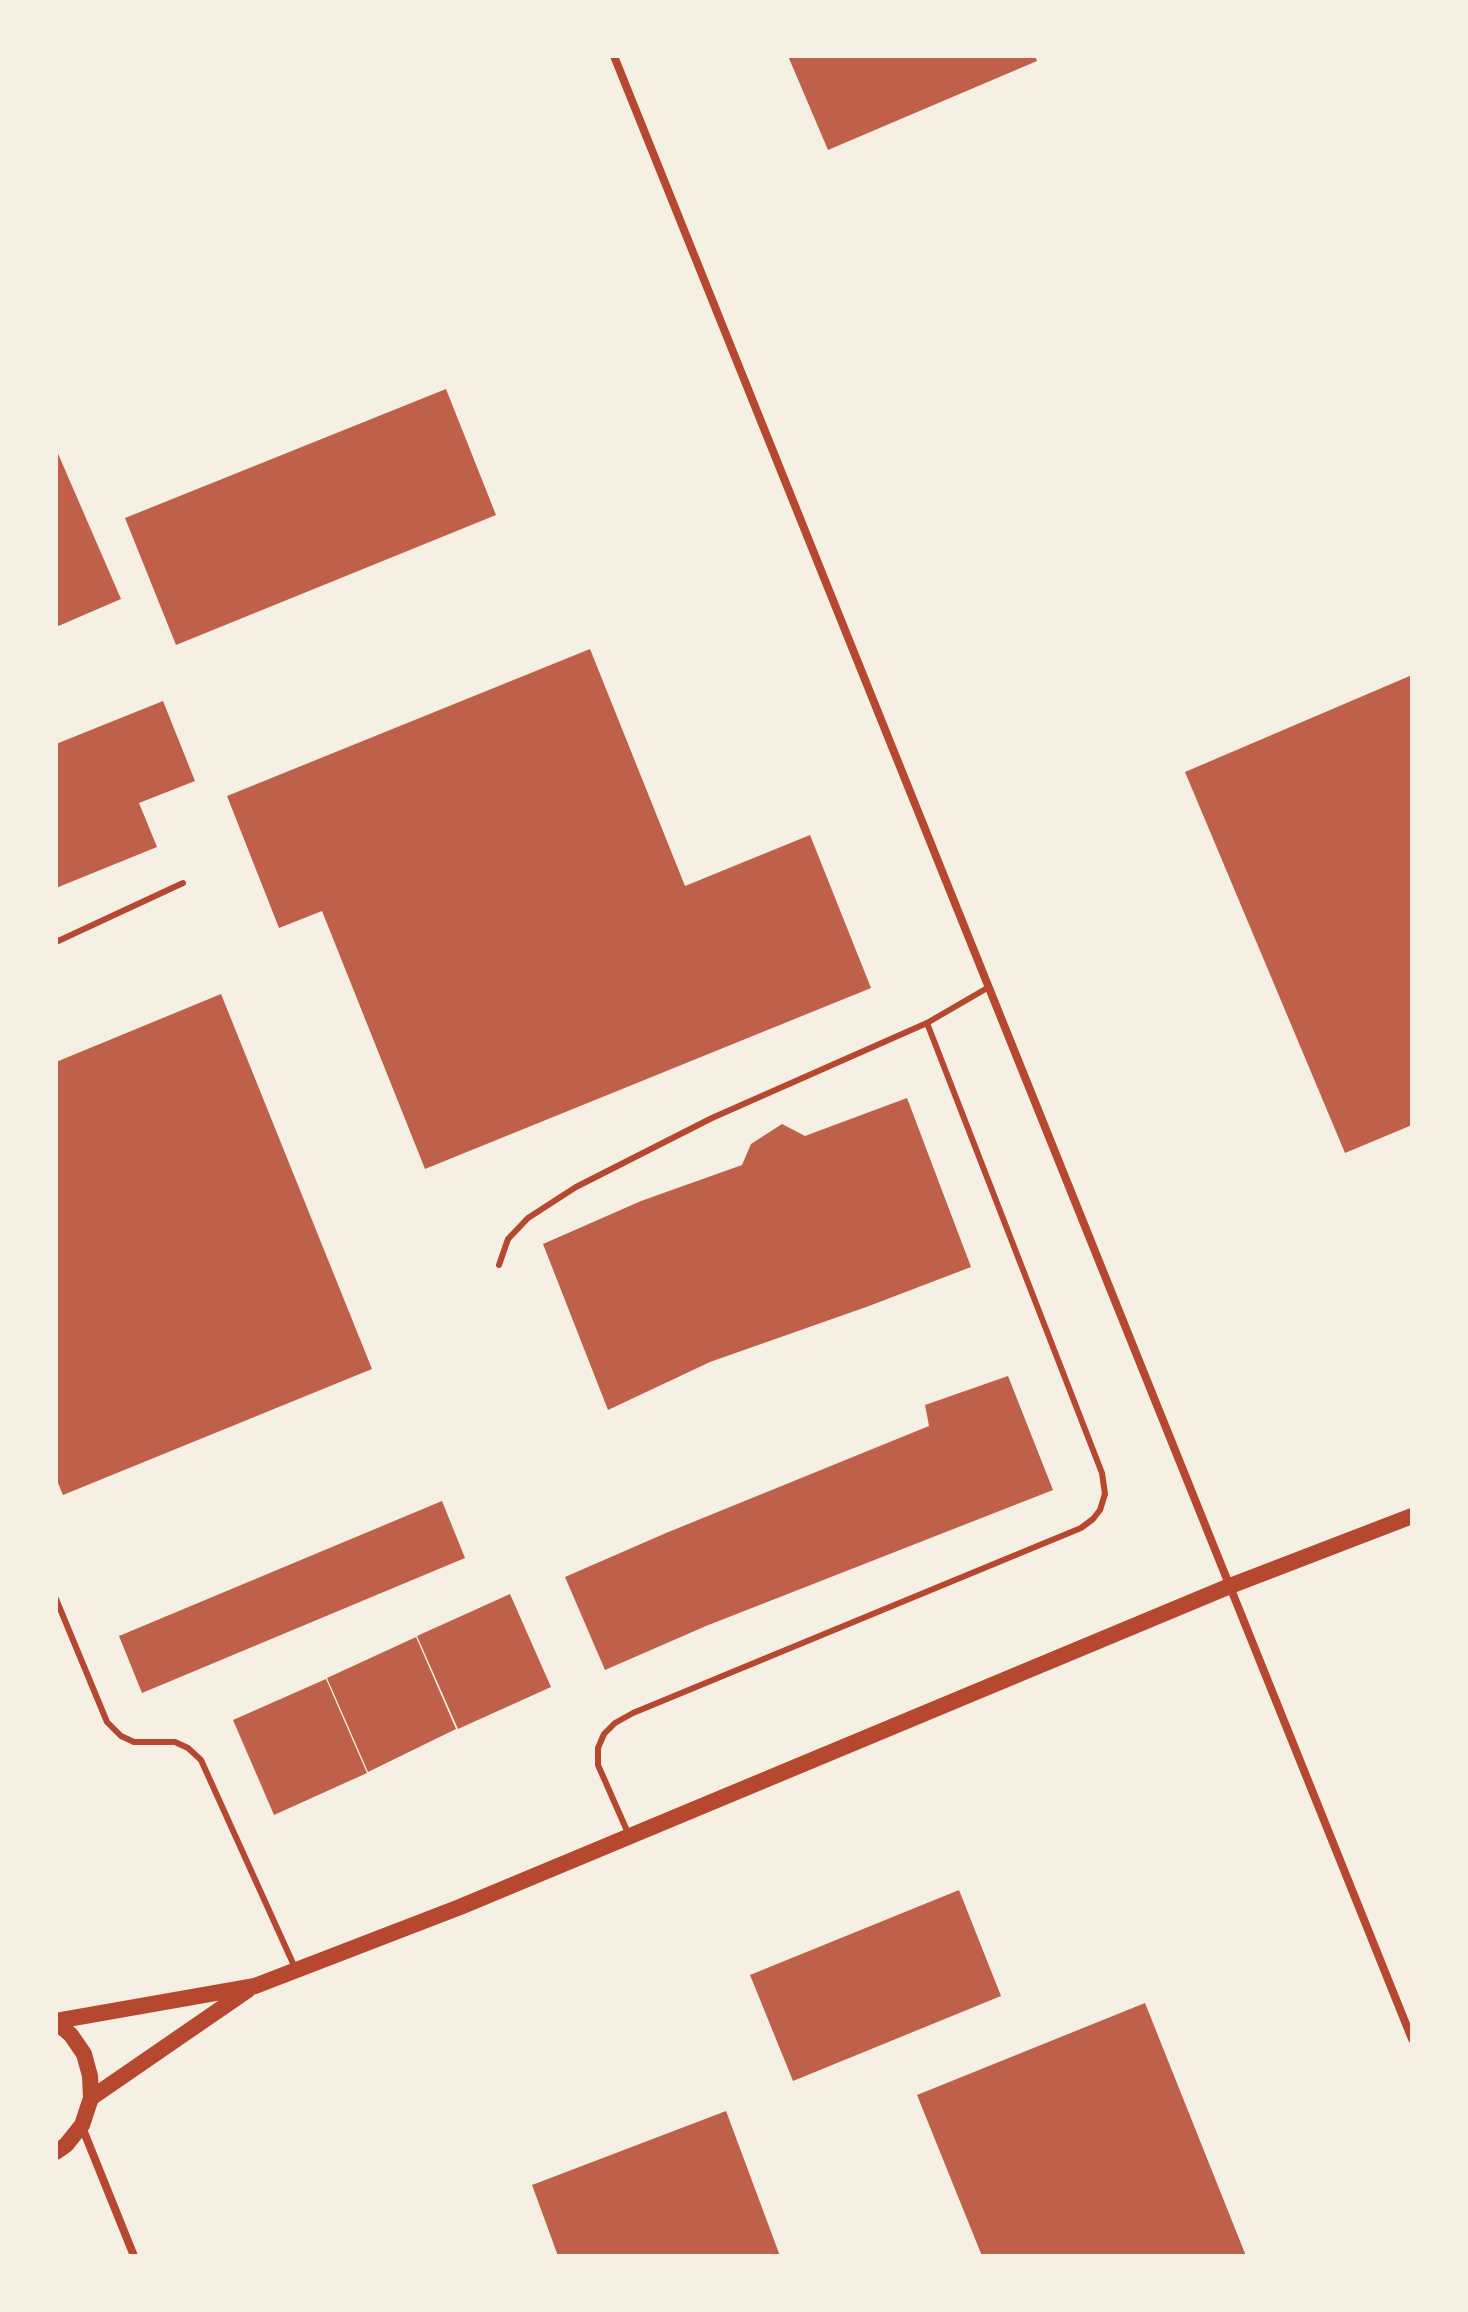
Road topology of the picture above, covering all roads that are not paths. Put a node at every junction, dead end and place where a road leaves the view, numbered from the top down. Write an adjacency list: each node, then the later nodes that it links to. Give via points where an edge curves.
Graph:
1 (614, 56): 4 (street)
2 (183, 883): 3 (lane)
3 (56, 942)
4 (989, 987): 5 (lane); 8 (street)
5 (927, 1023): 6 (lane, via 780,1086 576,1187 528,1218 508,1239); 10 (lane, via 1102,1473 1105,1494 1100,1510 1081,1528 615,1723 598,1748 598,1765)
6 (499, 1265)
7 (1412, 1516): 8 (main road)
8 (1230, 1586): 10 (main road); 14 (street)
9 (56, 1599): 11 (lane, via 107,1722 134,1742 175,1742 201,1760)
10 (630, 1837): 11 (main road)
11 (296, 1970): 12 (main road)
12 (255, 1986): 13 (main road); 15 (main road)
13 (56, 2022): 15 (main road, via 84,2054)
14 (1412, 2039)
15 (91, 2098): 16 (main road)
16 (82, 2125): 17 (main road); 18 (street)
17 (56, 2152)
18 (134, 2256)

